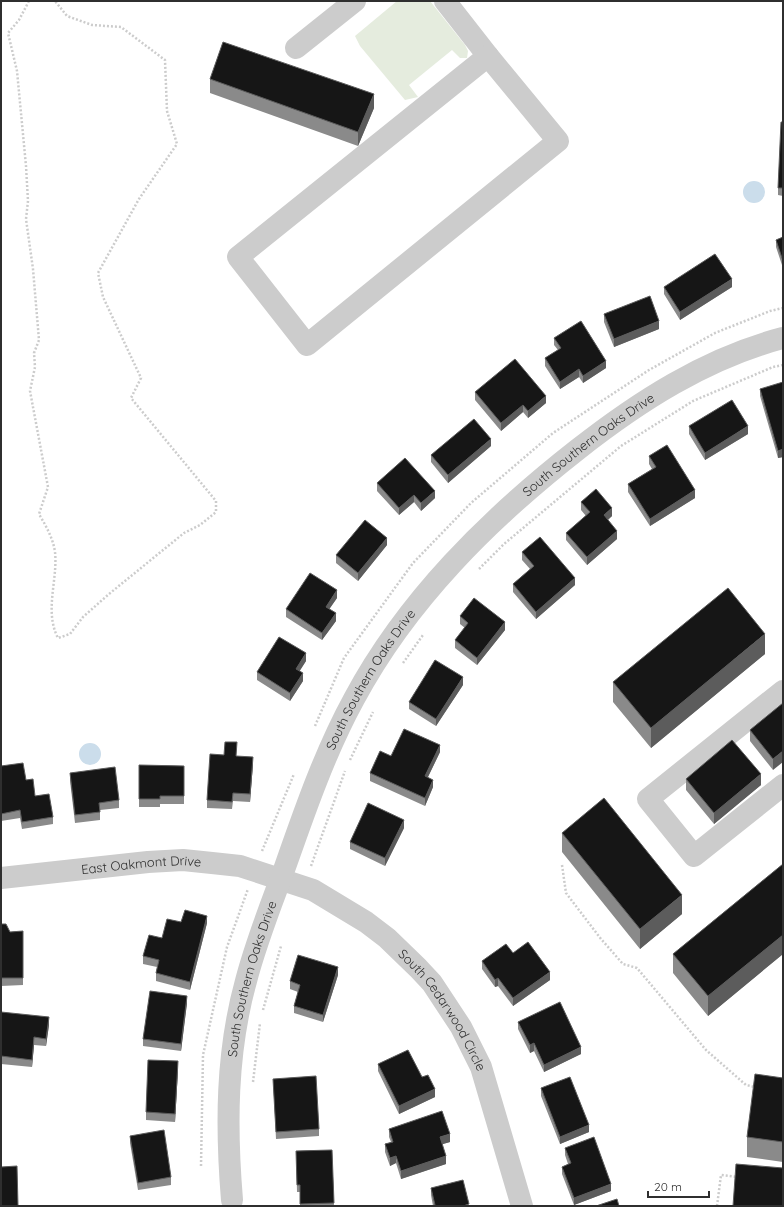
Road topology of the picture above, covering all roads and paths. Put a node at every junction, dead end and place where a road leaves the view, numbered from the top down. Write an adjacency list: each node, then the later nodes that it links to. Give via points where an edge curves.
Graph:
1 (29, 1): 2 (path, via 19,20 8,33 16,71 26,166 26,219 39,340 34,353 30,391 48,487 39,514 49,532 55,552 52,620 58,638 70,634 109,594 184,533 200,525 216,512 216,501 131,398 142,378 103,297 98,273 139,199 177,144 167,111 164,60 121,27 92,25 67,16)
2 (55, 1)
3 (355, 1): 5 (street)
4 (445, 1): 6 (street)
5 (296, 48)
6 (488, 56): 6 (street, via 238,258 308,345 558,141)
7 (783, 308): 15 (path, via 715,333 649,370 553,433 471,503 412,564 344,658)
8 (783, 338): 21 (street, South Southern Oaks Drive, via 715,363 640,403 536,484 484,530 447,568 407,617 373,665 354,698 319,773)
9 (783, 365): 10 (path, via 693,401 621,446 504,544)
10 (476, 572)
11 (426, 630): 12 (path)
12 (401, 666)
13 (783, 691): 17 (street, via 648,799 694,856)
14 (374, 711): 22 (path, via 347,766)
15 (312, 731)
16 (297, 768): 19 (path)
17 (783, 785)
18 (562, 865): 25 (path, via 566,893 601,939 623,964 637,968 706,1050 746,1085)
19 (254, 871): 20 (street, East Oakmont Drive, via 240,866 183,860); 21 (street, East Oakmont Drive); 26 (path, via 227,947 203,1055)
20 (1, 878)
21 (280, 878): 22 (street, South Cedarwood Circle); 28 (street, South Southern Oaks Drive, via 247,976 235,1031 227,1145)
22 (303, 886): 29 (street, South Cedarwood Circle, via 344,908 387,938 418,968 444,1001 461,1027 481,1068)
23 (282, 942): 24 (path, via 261,1017)
24 (253, 1085)
25 (758, 1088)
26 (201, 1166)
27 (744, 1177): 30 (path, via 720,1175)
28 (232, 1200)
29 (522, 1206)
30 (717, 1206)

